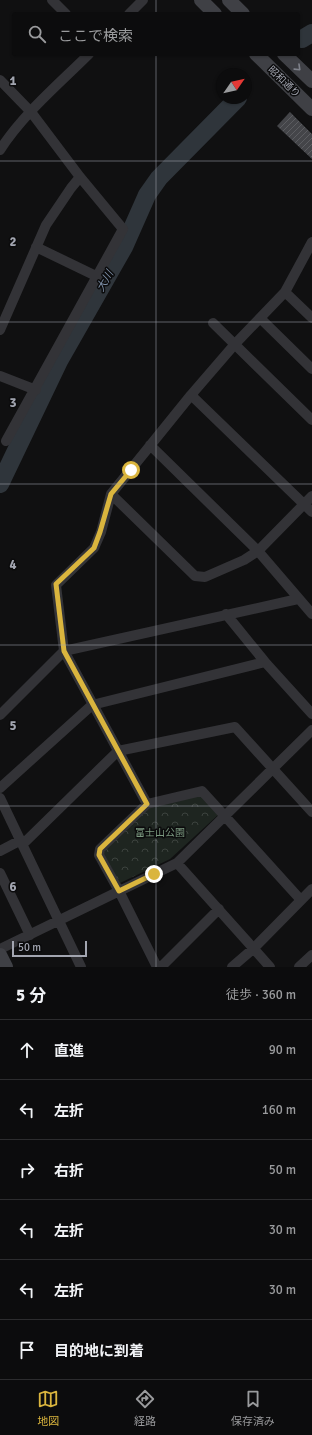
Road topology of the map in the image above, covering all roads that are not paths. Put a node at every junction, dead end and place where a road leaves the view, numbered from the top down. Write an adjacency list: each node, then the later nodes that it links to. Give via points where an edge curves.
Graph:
1 (52, 0): 5 (street)
2 (143, 0): 6 (street)
3 (201, 0): 7 (street)
4 (229, 0): 8 (street)
5 (64, 12)
6 (131, 12)
7 (213, 12)
8 (241, 12)
9 (87, 56): 15 (street)
10 (258, 56): 14 (street, 昭和通り)
11 (286, 56): 13 (street, 昭和通り, one-way to 13)
12 (0, 80): 15 (street)
13 (312, 82)
14 (312, 109)
15 (31, 112): 16 (street); 17 (street)
16 (0, 150)
17 (80, 177): 19 (street, via 46,225); 20 (street, via 123,229)
18 (312, 242): 21 (street)
19 (36, 247): 20 (street); 25 (street)
20 (96, 276): 29 (street)
21 (285, 292): 22 (street); 23 (street)
22 (260, 318): 26 (street); 27 (street)
23 (312, 318)
24 (213, 323): 26 (street)
25 (0, 330)
26 (236, 344): 30 (street); 31 (street)
27 (312, 369)
28 (0, 376): 29 (street)
29 (36, 390): 32 (street)
30 (191, 395): 33 (street); 36 (street)
31 (312, 420)
32 (6, 441)
33 (150, 445): 34 (street); 38 (street)
34 (111, 494): 38 (street, via 195,576 205,576 244,560); 42 (street, via 94,548 56,584)
35 (312, 496): 36 (street)
36 (304, 504): 37 (street); 38 (street)
37 (312, 512)
38 (258, 551): 39 (street)
39 (298, 599): 40 (street); 41 (street)
40 (226, 614): 42 (street); 43 (street)
41 (312, 614)
42 (64, 651): 44 (street); 46 (street)
43 (265, 662): 44 (street); 45 (street)
44 (92, 705): 48 (street); 50 (street)
45 (312, 714)
46 (0, 715)
47 (312, 730): 49 (street)
48 (118, 751): 49 (street, via 234,727); 52 (street); 55 (street)
49 (273, 770): 53 (street); 54 (street)
50 (0, 788)
51 (0, 798): 55 (street)
52 (147, 804): 54 (street, via 202,791); 60 (street, via 100,849 99,855)
53 (312, 812)
54 (226, 815): 57 (street); 61 (street)
55 (22, 842): 56 (street); 63 (street)
56 (0, 851)
57 (177, 863): 60 (street); 62 (street)
58 (0, 873): 64 (street)
59 (312, 889): 61 (street)
60 (119, 891): 63 (street); 71 (street)
61 (300, 900): 65 (street)
62 (219, 909): 65 (street); 72 (street)
63 (59, 920): 64 (street); 70 (street)
64 (30, 935): 66 (street)
65 (254, 948): 73 (street); 74 (street)
66 (0, 949)
67 (0, 955): 69 (street)
68 (312, 955): 75 (street)
69 (6, 967)
70 (81, 967)
71 (157, 967)
72 (161, 967)
73 (232, 967)
74 (270, 967)
75 (299, 967)

